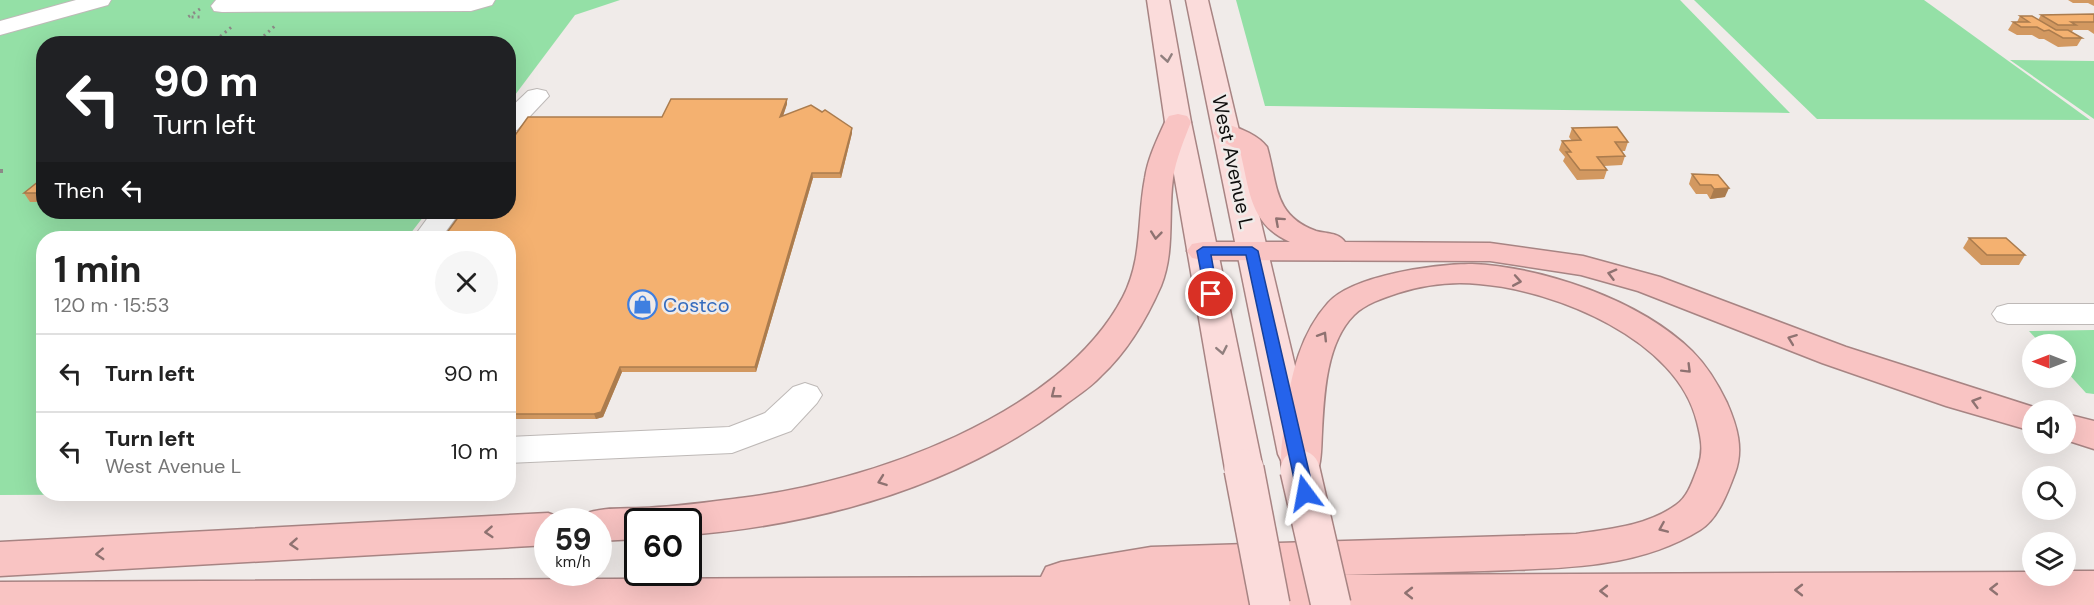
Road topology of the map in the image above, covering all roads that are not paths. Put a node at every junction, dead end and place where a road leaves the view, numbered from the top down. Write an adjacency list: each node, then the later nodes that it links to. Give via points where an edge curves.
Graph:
1 (99, 0): 6 (street)
2 (229, 0): 3 (street, via 222,6 471,5)
3 (484, 0)
4 (1158, 0): 9 (main road, one-way to 9)
5 (1197, 0): 10 (main road, West Avenue L)
6 (0, 28)
7 (537, 96): 8 (street)
8 (516, 117)
9 (1178, 122): 11 (main road); 22 (highway, one-way to 22, via 1159,177 1156,237 1146,282 1123,326 1092,365 1005,429 933,462 865,488 798,505)
10 (1228, 133): 12 (main road, West Avenue L); 13 (highway, one-way to 10, via 1320,242 1292,232 1271,213 1253,147)
11 (1203, 251): 12 (highway); 28 (main road, one-way to 28, bridge)
12 (1252, 251): 13 (highway); 21 (main road, West Avenue L)
13 (1394, 252): 17 (highway, one-way to 13, via 1834,355 1649,284 1583,266 1490,252)
14 (2008, 314): 15 (street)
15 (2094, 314)
16 (805, 395): 20 (street, via 778,422 732,440)
17 (2022, 415)
18 (2076, 430): 19 (highway)
19 (2094, 435)
20 (516, 450)
21 (1300, 470): 26 (highway, one-way to 26, via 1317,346 1341,308 1384,285 1436,275 1481,274 1534,284 1579,297 1621,317 1660,342 1693,374 1711,405 1722,450 1713,483 1690,517 1633,541 1576,550 1151,564); 29 (main road, West Avenue L, bridge)
22 (702, 518)
23 (534, 530): 24 (highway, one-way to 24)
24 (0, 559)
25 (2094, 589): 26 (highway, one-way to 26)
26 (962, 595): 27 (highway)
27 (0, 600)
28 (1270, 605)
29 (1331, 605)

